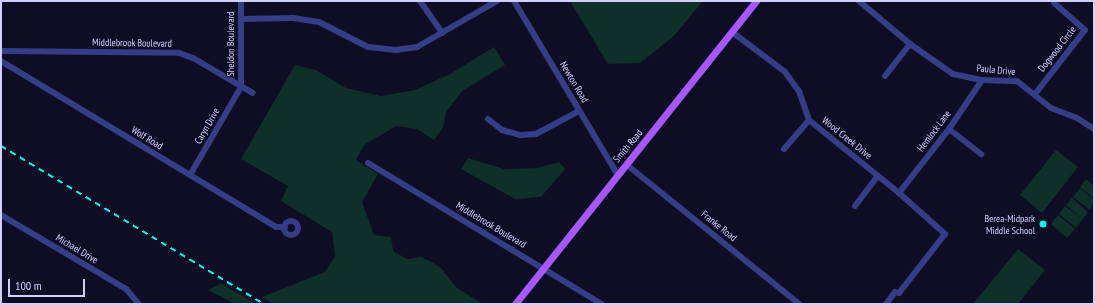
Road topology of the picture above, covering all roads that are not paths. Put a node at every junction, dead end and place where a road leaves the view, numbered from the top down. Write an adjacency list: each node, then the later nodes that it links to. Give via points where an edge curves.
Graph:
1 (241, 1): 8 (street, Sheldon Boulevard)
2 (420, 1): 10 (street)
3 (497, 1): 10 (street)
4 (514, 1): 19 (street, Newton Road)
5 (756, 1): 9 (main road, Smith Road)
6 (859, 1): 11 (street, Paula Drive)
7 (1054, 4): 18 (street, Dogwood Circle, via 1085,30)
8 (241, 20): 10 (street, via 293,18 319,22 368,47 396,50 417,47); 16 (street, Sheldon Boulevard)
9 (732, 32): 21 (street, Wood Creek Drive, via 785,72 799,91); 27 (main road, Smith Road)
10 (442, 33)
11 (910, 44): 14 (street); 15 (street, Paula Drive, via 952,74)
12 (1, 51): 16 (street, Middlebrook Boulevard, via 179,54 193,58)
13 (1, 61): 29 (street, Wolf Road)
14 (885, 76)
15 (982, 80): 18 (street, Paula Drive, via 1017,81); 22 (street, Hemlock Lane)
16 (241, 86): 17 (street, Middlebrook Boulevard); 29 (street, Caryn Drive)
17 (253, 93)
18 (1035, 94): 23 (street, Paula Drive, via 1051,108 1077,118)
19 (579, 111): 20 (street, via 536,134 520,135 502,130); 28 (street, Newton Road)
20 (488, 120)
21 (809, 120): 24 (street); 30 (street, Wood Creek Drive)
22 (949, 129): 25 (street); 31 (street, Hemlock Lane)
23 (1094, 130)
24 (784, 149)
25 (981, 154)
26 (368, 163): 35 (street, Middlebrook Boulevard)
27 (626, 164): 28 (main road, Smith Road); 39 (street, Franke Road)
28 (617, 174): 35 (main road, Smith Road)
29 (190, 175): 34 (street, Wolf Road, via 276,227)
30 (878, 176): 31 (street, Wood Creek Drive); 32 (street)
31 (899, 193): 40 (street, Wood Creek Drive, via 945,234)
32 (855, 206)
33 (1, 215): 36 (street, Michael Drive, via 126,289)
34 (285, 228)
35 (543, 268): 37 (main road, Smith Road); 38 (street, Middlebrook Boulevard)
36 (139, 304)
37 (515, 304)
38 (602, 304)
39 (799, 304)
40 (886, 304)

